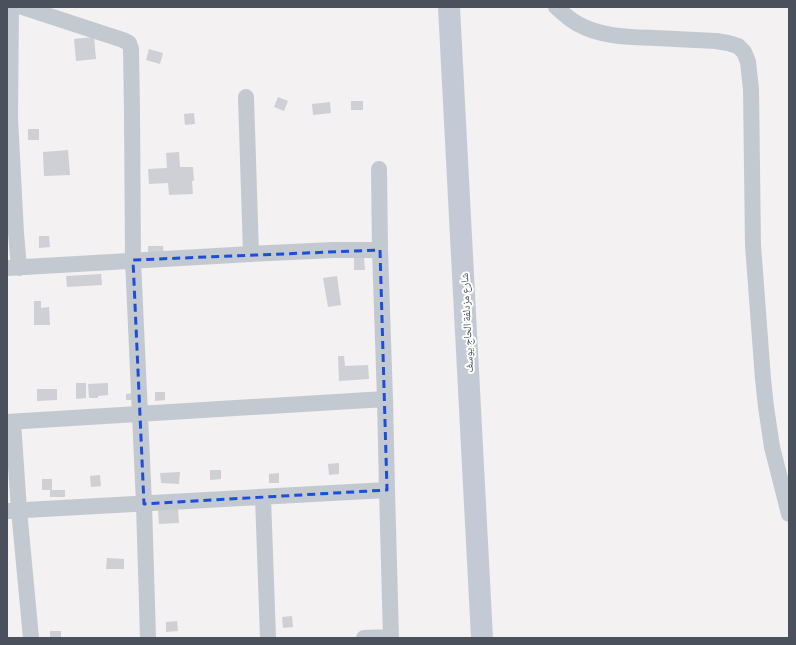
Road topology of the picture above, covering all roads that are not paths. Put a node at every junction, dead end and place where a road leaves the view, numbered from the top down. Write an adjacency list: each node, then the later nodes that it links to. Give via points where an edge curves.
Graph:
1 (11, 7): 10 (street, via 10,118 16,233)
2 (22, 7): 9 (street, via 123,40 131,49)
3 (449, 7): 24 (street, شارع مزدلفة الحاج يوسف)
4 (556, 7): 18 (street, via 576,24 606,34 728,42 744,52 748,62 751,89 753,245 763,379 772,447)
5 (246, 97): 8 (street)
6 (379, 169): 7 (street)
7 (380, 250): 8 (street); 11 (street)
8 (251, 254): 9 (street)
9 (134, 260): 10 (street); 12 (street)
10 (13, 268)
11 (385, 399): 12 (street); 14 (street)
12 (141, 414): 13 (street); 16 (street)
13 (10, 422): 17 (street)
14 (387, 490): 15 (street); 19 (street)
15 (264, 497): 16 (street); 22 (street)
16 (144, 504): 17 (street); 21 (street)
17 (13, 511): 20 (street)
18 (789, 514)
19 (391, 637): 23 (street)
20 (31, 638)
21 (148, 638)
22 (268, 638)
23 (364, 638)
24 (482, 638)

